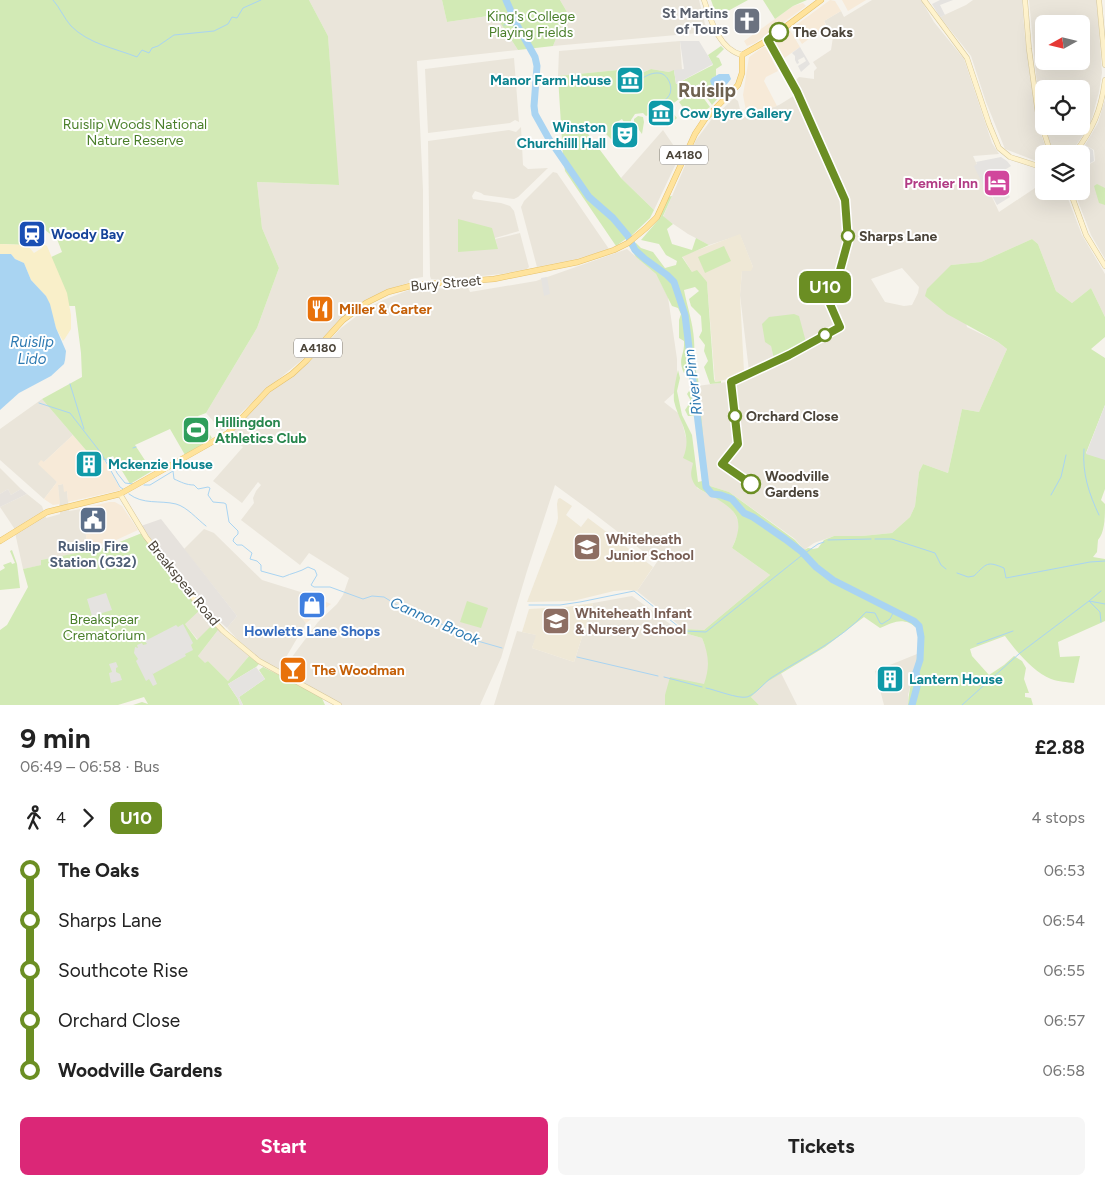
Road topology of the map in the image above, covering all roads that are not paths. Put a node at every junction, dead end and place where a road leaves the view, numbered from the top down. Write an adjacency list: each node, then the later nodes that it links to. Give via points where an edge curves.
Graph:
1 (704, 0): 6 (street, via 723,42 729,50)
2 (821, 0): 6 (main road)
3 (924, 0): 11 (street, via 967,58 999,148 1008,156)
4 (1025, 0): 9 (street, via 1038,114)
5 (1099, 0): 7 (street)
6 (742, 55): 14 (main road, Bury Street / A4180, via 738,86 694,134 657,217 628,243 578,262 494,279 414,285 388,292 343,320 306,361 268,390 228,433)
7 (1105, 65)
8 (1105, 80): 10 (street, via 1093,128)
9 (1048, 145)
10 (1081, 145)
11 (1035, 165)
12 (1073, 200): 13 (street, via 1086,235)
13 (1105, 266)
14 (120, 494): 15 (main road, Bury Street / A4180, via 47,512); 16 (street, Breakspear Road, via 146,537 200,607 223,631 259,660)
15 (0, 541)
16 (339, 705)

